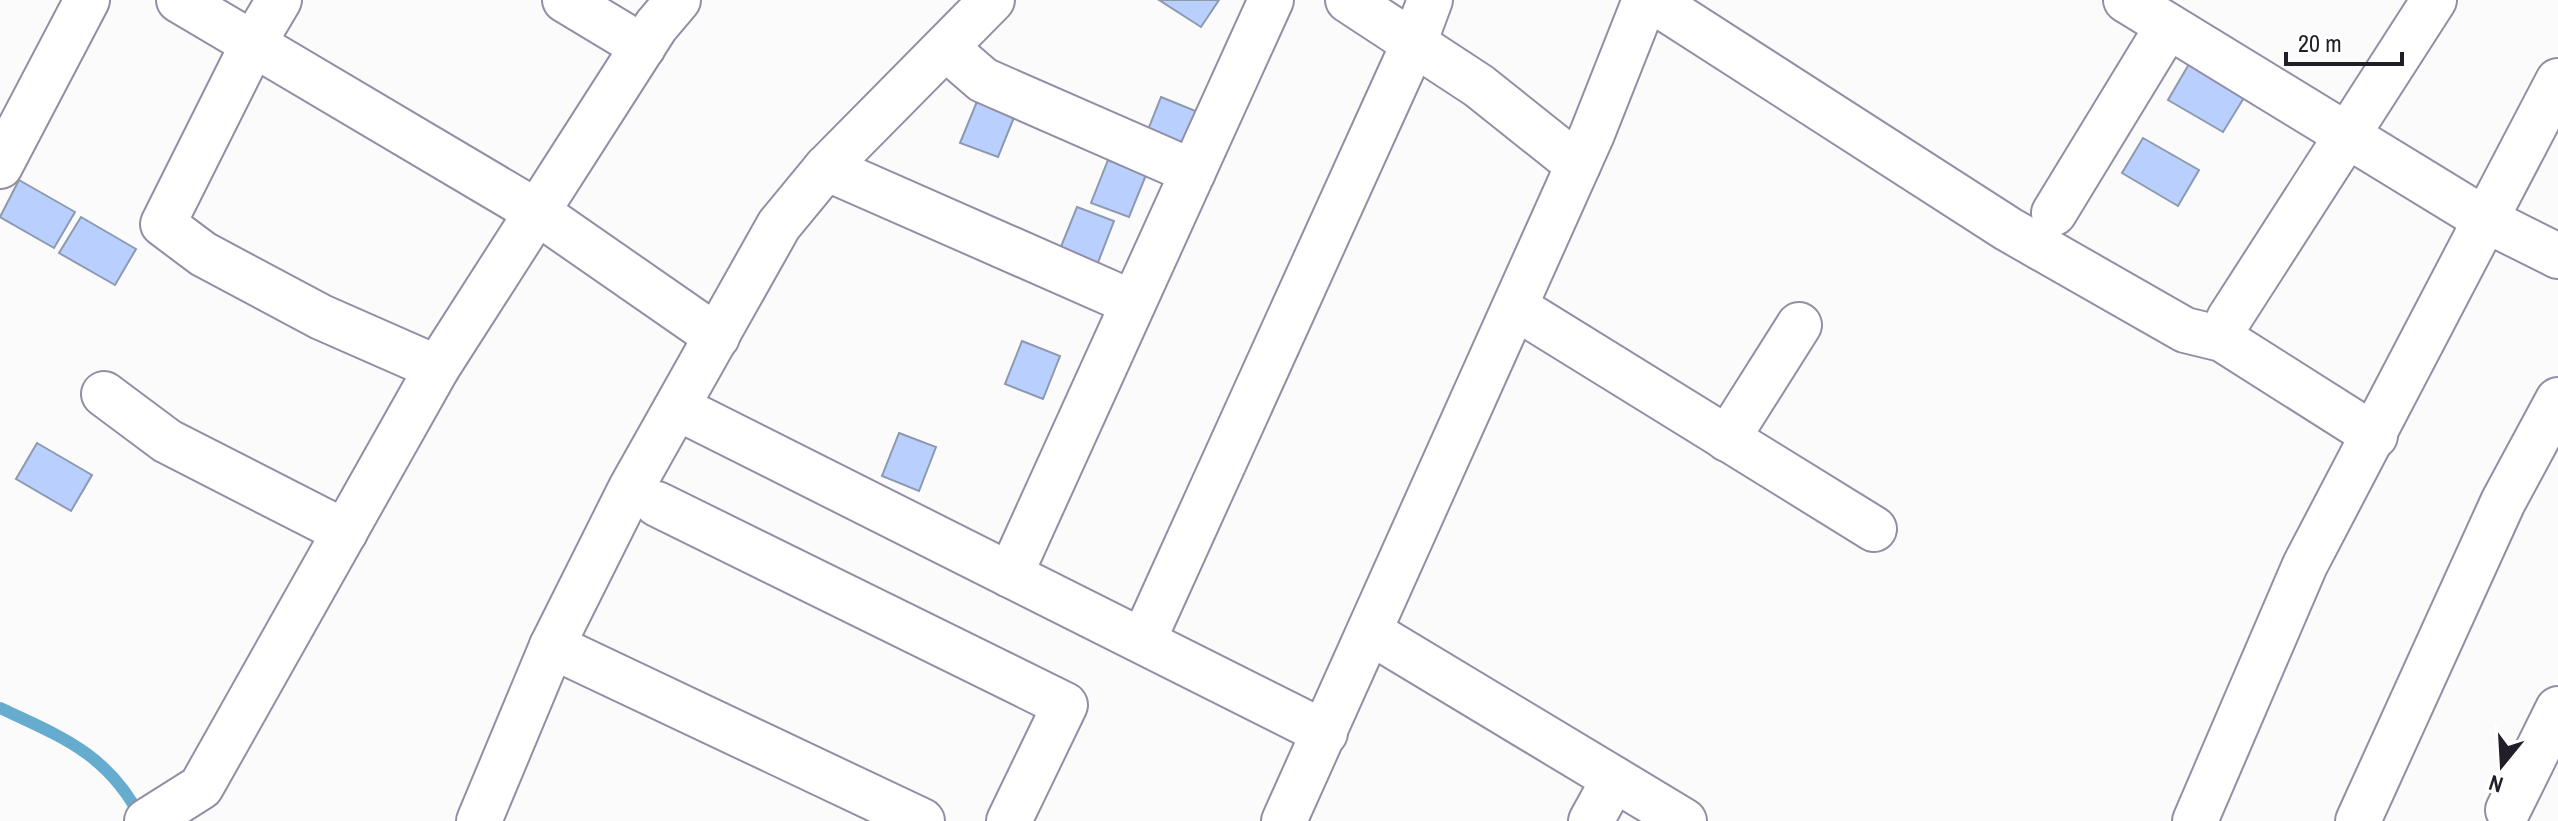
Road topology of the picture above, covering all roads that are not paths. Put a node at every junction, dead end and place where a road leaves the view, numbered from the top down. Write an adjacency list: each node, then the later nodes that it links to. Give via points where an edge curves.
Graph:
1 (87, 0): 22 (street)
2 (179, 0): 16 (street)
3 (279, 0): 16 (street)
4 (565, 0): 17 (street)
5 (678, 0): 17 (street)
6 (992, 0): 18 (street)
7 (1271, 0): 24 (street)
8 (1348, 0): 15 (street)
9 (1430, 0): 15 (street)
10 (1645, 0): 21 (street)
11 (1652, 0): 38 (street, via 2008,229 2185,330 2222,339)
12 (2126, 0): 14 (street)
13 (2434, 0): 20 (street)
14 (2168, 26): 20 (street); 26 (street)
15 (1414, 43): 21 (street, via 1479,86); 45 (street)
16 (253, 44): 25 (street); 34 (street, via 175,195 165,228 321,317)
17 (643, 47): 25 (street)
18 (946, 48): 23 (street); 24 (street, via 983,80)
19 (2558, 81): 27 (street)
20 (2349, 136): 27 (street); 31 (street)
21 (1578, 165): 30 (street)
22 (0, 166)
23 (826, 168): 29 (street); 33 (street, via 779,225)
24 (1193, 172): 29 (street)
25 (537, 212): 33 (street); 34 (street)
26 (2054, 213)
27 (2484, 219): 28 (street); 38 (street)
28 (2558, 256)
29 (1133, 303): 43 (street)
30 (1515, 307): 39 (street); 44 (street)
31 (2229, 319)
32 (1799, 325): 39 (street)
33 (717, 337): 37 (street)
34 (437, 368): 42 (street)
35 (104, 394): 42 (street, via 167,441)
36 (2558, 400): 59 (street, via 2503,502)
37 (678, 408): 43 (street); 46 (street, via 631,488)
38 (2375, 436): 58 (street, via 2305,565)
39 (1727, 439): 41 (street)
40 (657, 504): 54 (street, via 1065,705)
41 (1874, 529)
42 (345, 532): 52 (street, via 201,787)
43 (1010, 575): 45 (street)
44 (1370, 632): 48 (street); 49 (street)
45 (1143, 641): 48 (street)
46 (552, 646): 51 (street); 53 (street)
47 (2558, 709): 50 (street)
48 (1325, 733): 55 (street)
49 (1614, 779): 56 (street); 57 (street)
50 (2508, 810)
51 (492, 816)
52 (147, 821)
53 (922, 821)
54 (1009, 821)
55 (1284, 821)
56 (1591, 821)
57 (1684, 821)
58 (2195, 821)
59 (2358, 821)

